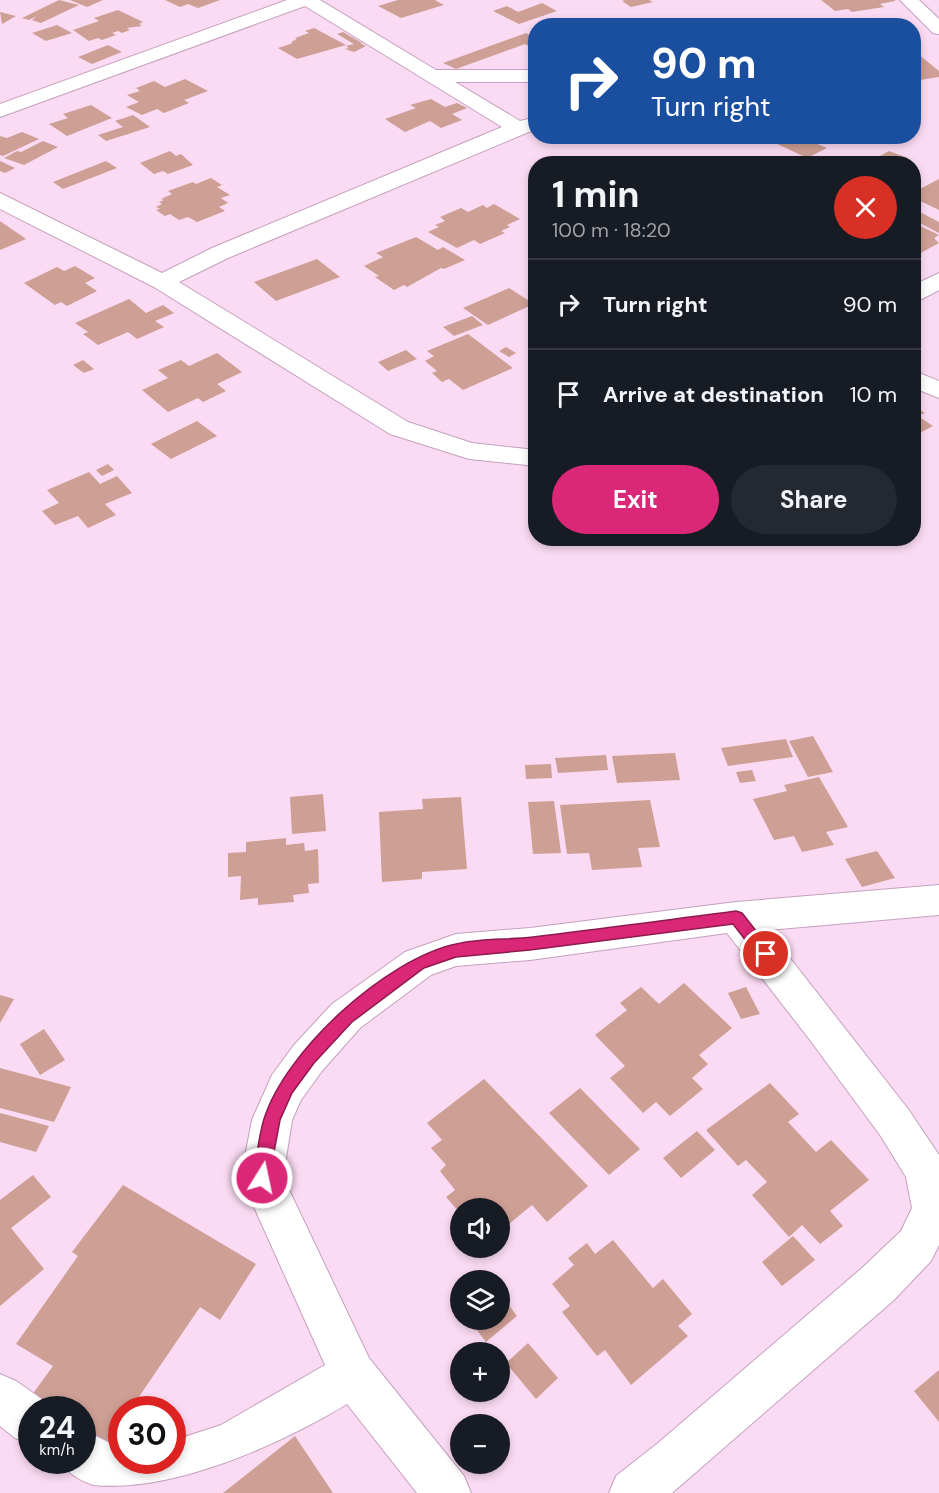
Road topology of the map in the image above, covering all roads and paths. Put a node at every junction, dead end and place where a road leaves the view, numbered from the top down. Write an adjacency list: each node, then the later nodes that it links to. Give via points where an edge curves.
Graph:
1 (306, 0): 4 (street); 6 (street)
2 (909, 0): 3 (street)
3 (933, 31)
4 (436, 76): 5 (street); 7 (street)
5 (528, 76)
6 (0, 111)
7 (526, 125): 10 (street, via 220,253)
8 (0, 200): 10 (street)
9 (939, 280): 11 (street)
10 (162, 282): 14 (street, via 399,428 469,451)
11 (921, 290)
12 (921, 382): 13 (street)
13 (939, 390)
14 (528, 457)
15 (939, 900): 16 (street)
16 (736, 917): 17 (street, via 456,950 418,963 346,1017 308,1058 286,1088 272,1120 262,1178); 23 (street, via 894,1122 925,1170 934,1210 916,1246 878,1284)
17 (353, 1374): 21 (street, via 248,1435); 22 (street)
18 (0, 1397): 19 (street)
19 (18, 1410)
20 (96, 1461): 21 (street)
21 (143, 1482)
22 (447, 1493)
23 (633, 1493)

